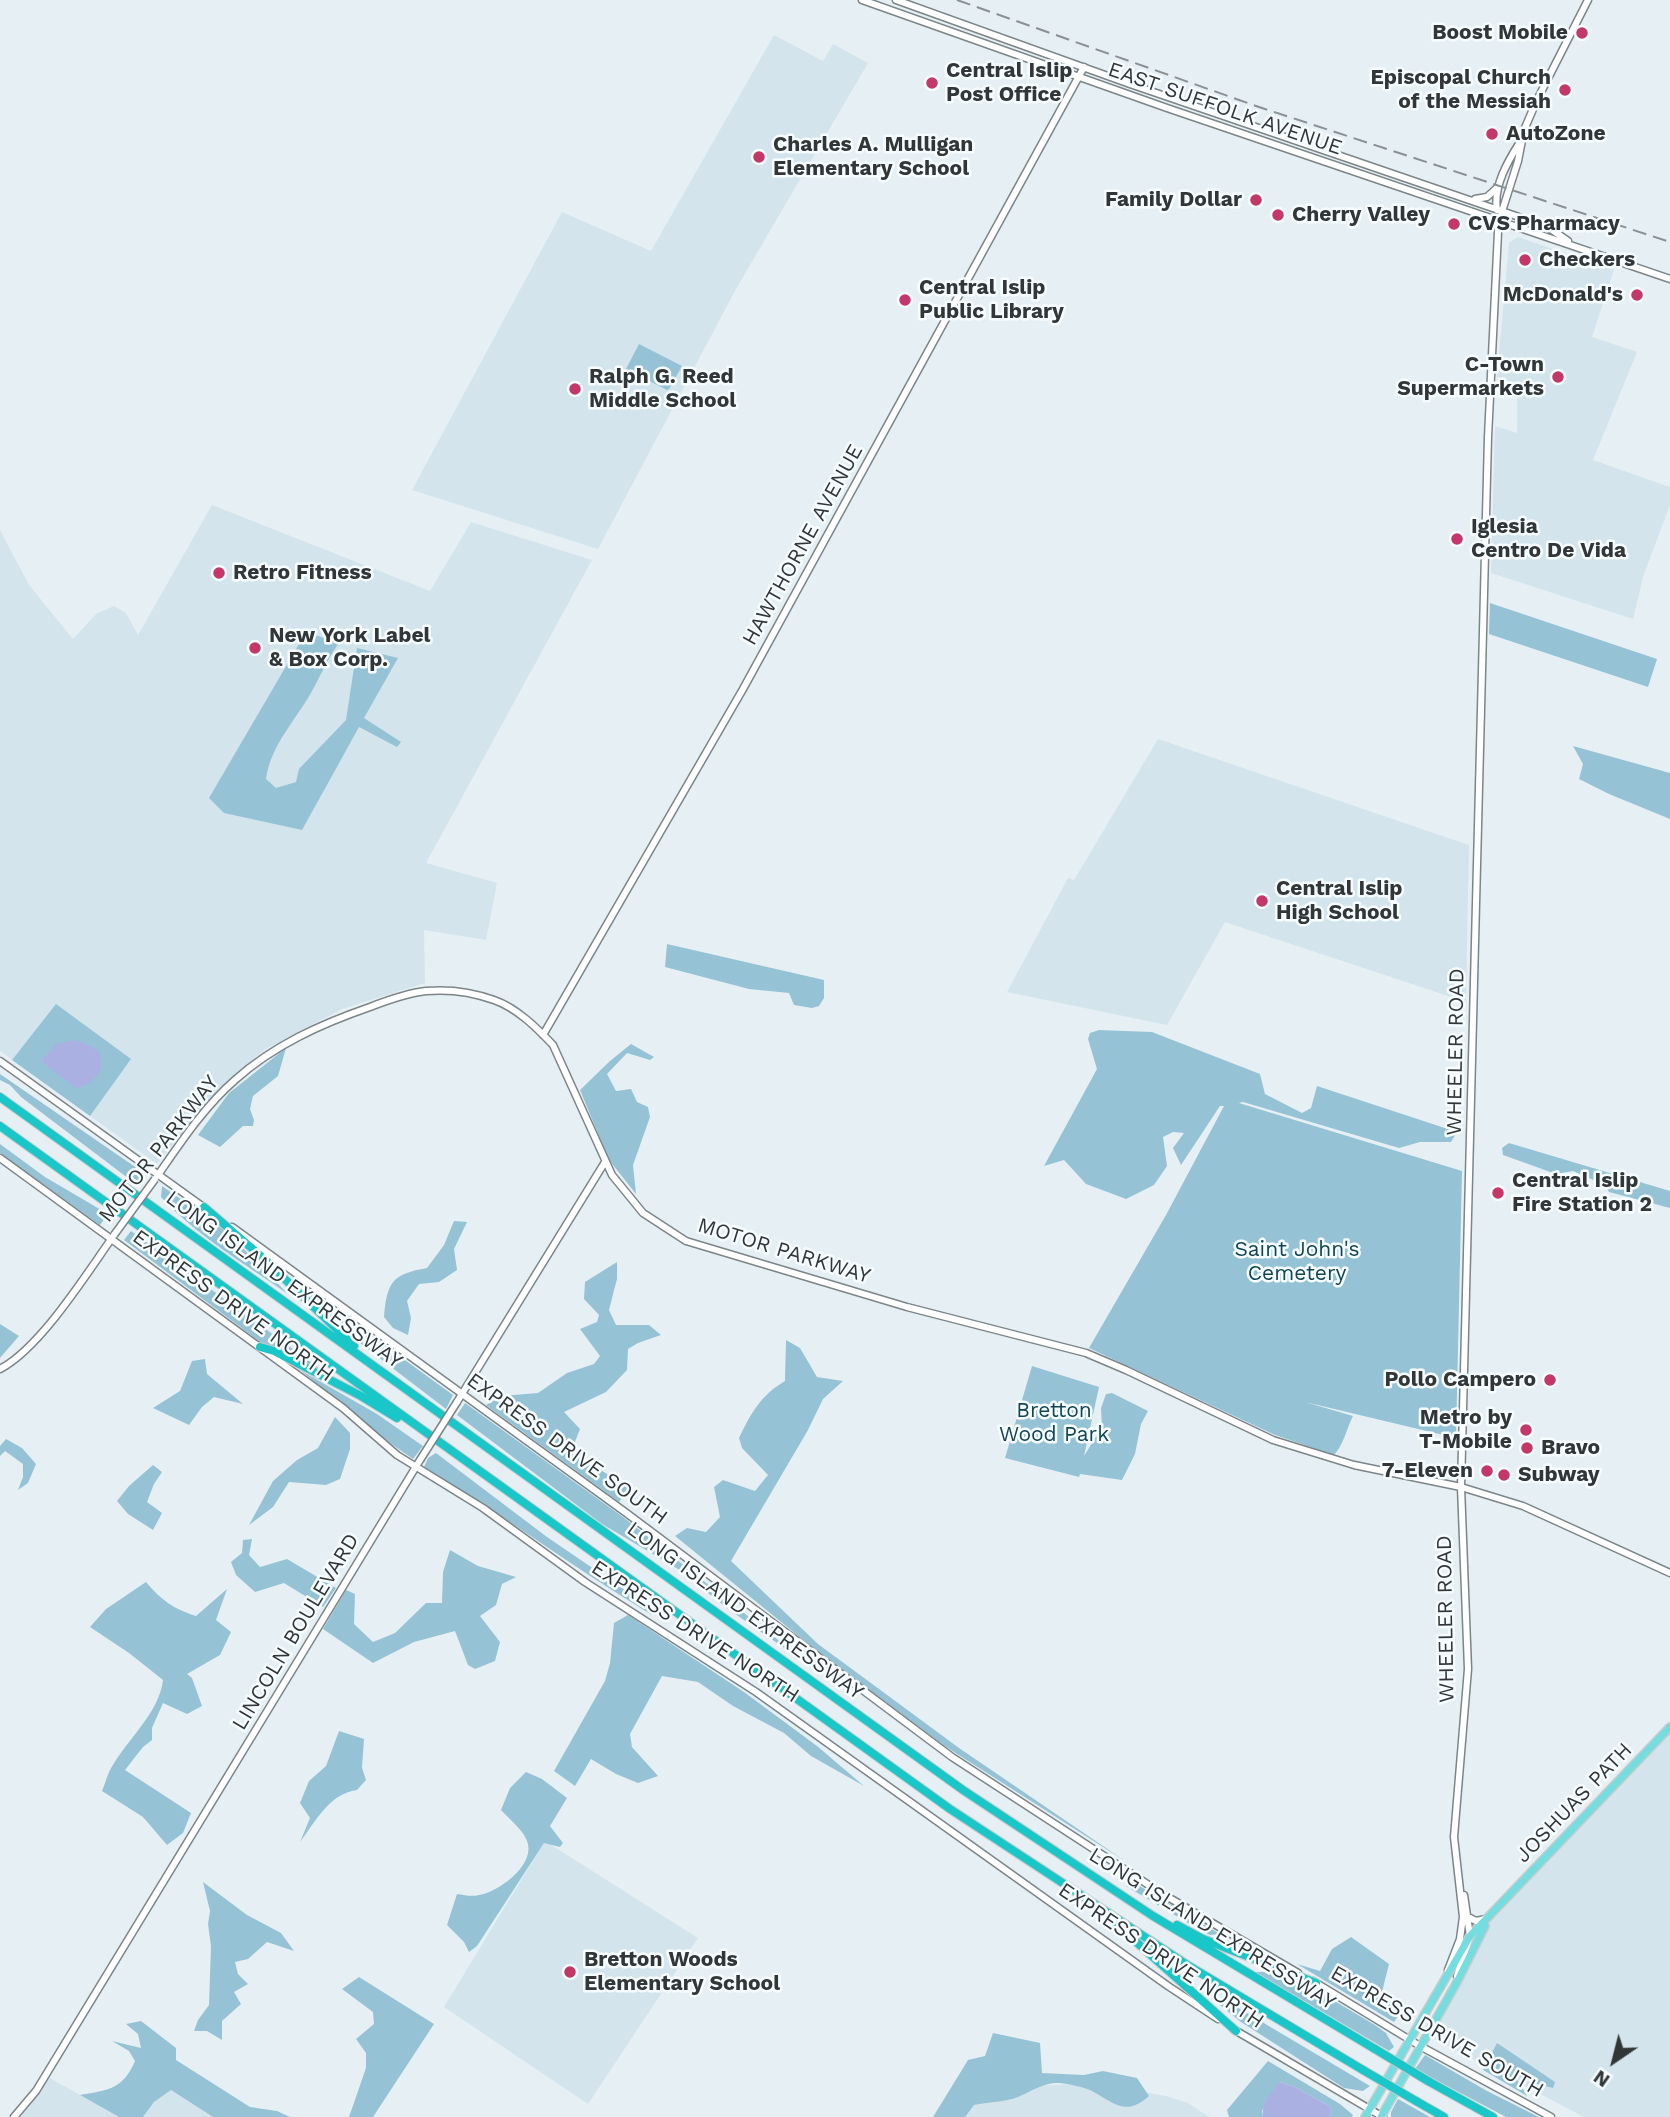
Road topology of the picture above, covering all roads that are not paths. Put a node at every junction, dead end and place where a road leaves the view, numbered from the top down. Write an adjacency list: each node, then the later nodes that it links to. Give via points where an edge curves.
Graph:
1 (862, 0): 4 (main road, EAST SUFFOLK AVENUE)
2 (893, 0): 4 (main road); 5 (main road, EAST SUFFOLK AVENUE)
3 (1588, 0): 7 (main road)
4 (884, 8): 6 (main road, EAST SUFFOLK AVENUE)
5 (1084, 67): 6 (main road, HAWTHORNE AVENUE); 9 (main road, EAST SUFFOLK AVENUE)
6 (1079, 78): 11 (main road, EAST SUFFOLK AVENUE); 14 (main road, HAWTHORNE AVENUE, via 743,689)
7 (1521, 140): 8 (main road, WHEELER ROAD); 10 (main road, WHEELER ROAD)
8 (1499, 185): 9 (main road, via 1487,197); 10 (main road, WHEELER ROAD, via 1495,202)
9 (1470, 200): 10 (main road, EAST SUFFOLK AVENUE)
10 (1500, 210): 11 (main road, WHEELER ROAD); 12 (main road, EAST SUFFOLK AVENUE, via 1552,230)
11 (1499, 221): 12 (main road, EAST SUFFOLK AVENUE); 29 (main road, WHEELER ROAD, via 1488,437)
12 (1572, 244): 13 (main road)
13 (1670, 279)
14 (543, 1035): 19 (main road, MOTOR PARKWAY, via 559,1055); 20 (main road, MOTOR PARKWAY, via 497,1001 462,991 425,991 369,1007 310,1030 253,1065 216,1098)
15 (0, 1061): 20 (main road, EXPRESS DRIVE SOUTH)
16 (0, 1097): 25 (highway, LONG ISLAND EXPRESSWAY)
17 (0, 1126): 27 (highway, LONG ISLAND EXPRESSWAY)
18 (0, 1158): 22 (main road, EXPRESS DRIVE NORTH)
19 (605, 1162): 26 (main road, LINCOLN BOULEVARD); 29 (main road, MOTOR PARKWAY, via 643,1213 686,1241 907,1307 1086,1353 1273,1440 1354,1465)
20 (156, 1177): 21 (main road, EXPRESS DRIVE SOUTH); 22 (main road, MOTOR PARKWAY, bridge)
21 (204, 1207): 25 (highway); 26 (main road, EXPRESS DRIVE SOUTH)
22 (112, 1237): 23 (main road, EXPRESS DRIVE NORTH); 24 (main road, MOTOR PARKWAY, via 47,1325)
23 (260, 1347): 27 (highway, via 361,1396); 28 (main road, EXPRESS DRIVE NORTH, via 397,1455)
24 (0, 1369)
25 (407, 1391): 35 (highway, LONG ISLAND EXPRESSWAY, via 963,1790)
26 (462, 1394): 28 (main road, LINCOLN BOULEVARD, bridge); 40 (main road, EXPRESS DRIVE SOUTH, via 952,1758 1161,1893)
27 (453, 1453): 34 (highway, LONG ISLAND EXPRESSWAY, via 950,1809)
28 (418, 1464): 42 (main road, EXPRESS DRIVE NORTH, via 585,1582 756,1692); 47 (main road, LINCOLN BOULEVARD, via 49,2070)
29 (1461, 1487): 30 (main road, MOTOR PARKWAY, via 1540,1512); 32 (main road, WHEELER ROAD, via 1468,1658 1454,1837)
30 (1670, 1573)
31 (1670, 1727): 33 (main road, JOSHUAS PATH)
32 (1461, 1883): 36 (main road, WHEELER ROAD); 39 (main road, WHEELER ROAD, via 1460,1939)
33 (1503, 1903): 37 (main road, JOSHUAS PATH); 41 (main road, JOSHUAS PATH, via 1482,1930)
34 (1106, 1914): 42 (highway); 50 (highway, LONG ISLAND EXPRESSWAY, bridge)
35 (1153, 1916): 40 (highway); 45 (highway, LONG ISLAND EXPRESSWAY, bridge)
36 (1468, 1917): 37 (main road); 38 (main road, WHEELER ROAD)
37 (1486, 1919): 38 (main road, JOSHUAS PATH)
38 (1470, 1936): 39 (main road, JOSHUAS PATH); 41 (main road, WHEELER ROAD)
39 (1448, 1970): 43 (main road, WHEELER ROAD)
40 (1316, 1983): 43 (main road, EXPRESS DRIVE SOUTH)
41 (1439, 2014): 44 (main road, WHEELER ROAD)
42 (1236, 2031): 46 (main road, EXPRESS DRIVE NORTH)
43 (1409, 2039): 44 (main road, EXPRESS DRIVE SOUTH); 45 (main road, WHEELER ROAD)
44 (1420, 2046): 49 (main road, WHEELER ROAD); 52 (main road, EXPRESS DRIVE SOUTH)
45 (1396, 2062): 46 (main road, WHEELER ROAD); 51 (highway, LONG ISLAND EXPRESSWAY, bridge)
46 (1369, 2108): 48 (main road, WHEELER ROAD); 49 (main road, EXPRESS DRIVE NORTH)
47 (14, 2117)
48 (1365, 2117)
49 (1382, 2117)
50 (1444, 2117)
51 (1493, 2117)
52 (1551, 2117)

